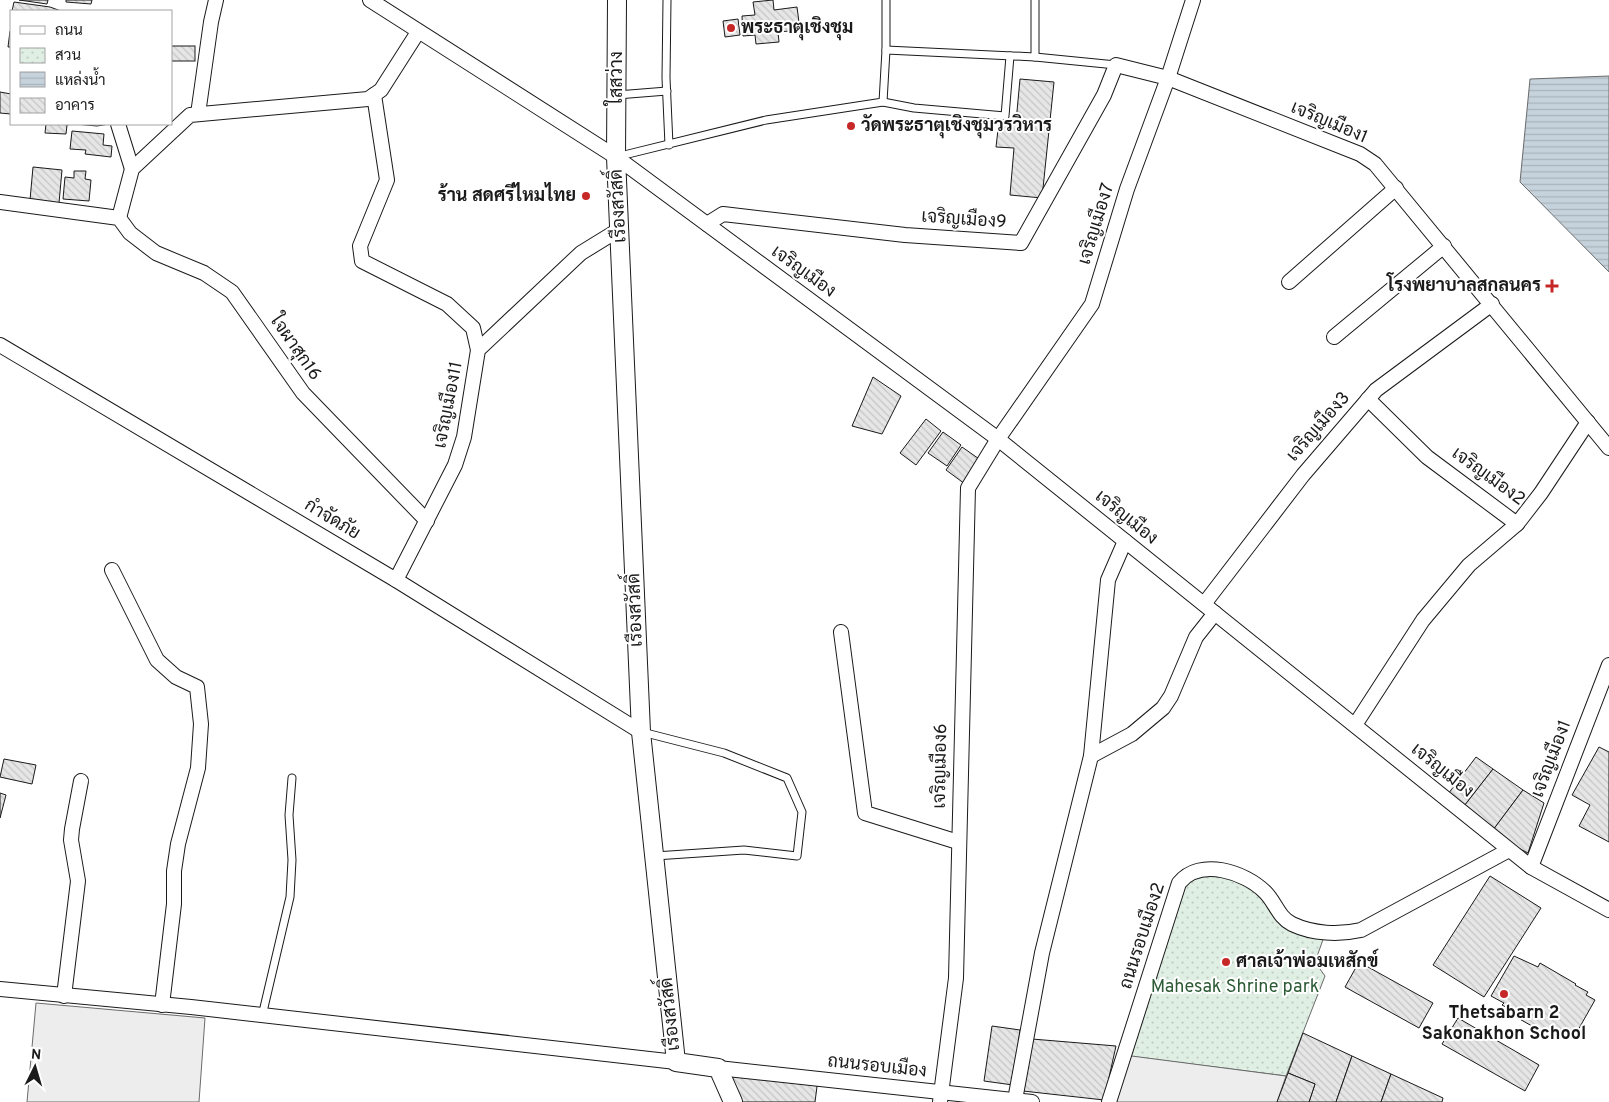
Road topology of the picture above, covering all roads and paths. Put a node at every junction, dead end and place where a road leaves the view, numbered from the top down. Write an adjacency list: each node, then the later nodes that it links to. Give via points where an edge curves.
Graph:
1 (216, 0): 18 (street)
2 (370, 0): 8 (street, เจริญเมือง)
3 (617, 0): 16 (street, ใสสว่าง)
4 (667, 0): 14 (lane)
5 (886, 0): 9 (lane)
6 (1035, 0): 11 (lane)
7 (1192, 0): 13 (street, เจริญเมือง7)
8 (418, 32): 15 (street, via 381,90); 21 (street, เจริญเมือง)
9 (886, 50): 10 (lane); 17 (lane)
10 (1010, 56): 11 (lane); 17 (lane, via 1005,116)
11 (1035, 57): 12 (lane)
12 (1116, 65): 13 (street, เจริญเมือง1); 26 (street, เจริญเมือง9, via 1104,95 1021,243 905,235 723,214)
13 (1168, 78): 23 (street, เจริญเมือง1, via 1360,154 1375,164); 36 (street, เจริญเมือง7, via 1127,189 1092,304)
14 (667, 91): 16 (lane); 20 (lane)
15 (374, 95): 18 (street, via 368,99); 33 (street, via 387,180 360,246 362,261 447,304 473,328)
16 (616, 95): 21 (street, ใสสว่าง)
17 (883, 102): 20 (lane, via 766,120)
18 (198, 114): 22 (street, via 190,115)
19 (118, 125): 22 (street)
20 (669, 145): 21 (lane)
21 (616, 157): 26 (street, เจริญเมือง); 27 (street, เรืองสวัสดิ์)
22 (132, 169): 25 (street)
23 (1396, 188): 28 (street, เจริญเมือง1); 29 (street)
24 (0, 202): 25 (street)
25 (119, 218): 38 (street, ใจผาสุก16, via 130,234 156,254 204,273 232,292 303,393)
26 (707, 224): 36 (street, เจริญเมือง)
27 (620, 228): 33 (street, เจริญเมือง11, via 581,253); 47 (street, เรืองสวัสดิ์)
28 (1444, 246): 30 (street, เจริญเมือง1); 31 (street)
29 (1290, 282)
30 (1492, 304): 34 (street, เจริญเมือง3); 35 (street, เจริญเมือง1)
31 (1334, 337)
32 (0, 345): 42 (street, กำจัดภัย)
33 (478, 350): 38 (street, เจริญเมือง11, via 464,437 455,465)
34 (1368, 399): 39 (street, เจริญเมือง2, via 1427,457); 43 (street, เจริญเมือง3, via 1303,475)
35 (1588, 422): 37 (street, เจริญเมือง1); 39 (street, เจริญเมือง2)
36 (998, 439): 40 (street, เจริญเมือง); 51 (street, เจริญเมือง6, via 968,488)
37 (1609, 448)
38 (427, 521): 42 (street, เจริญเมือง11)
39 (1517, 524): 46 (street, via 1469,565 1423,620)
40 (1125, 541): 43 (street, เจริญเมือง); 48 (street, via 1108,580)
41 (112, 570): 58 (street, via 157,660 176,677 197,687 201,724 198,768 178,844)
42 (396, 580): 47 (street, กำจัดภัย)
43 (1209, 609): 46 (street, เจริญเมือง); 48 (street, เจริญเมือง3, via 1171,696 1162,708 1132,734)
44 (841, 632): 51 (street, via 865,813)
45 (1609, 665): 54 (street, เจริญเมือง1)
46 (1355, 725): 52 (street, เจริญเมือง)
47 (641, 732): 53 (street, เรืองสวัสดิ์); 53 (lane, via 724,753 787,778 802,812 797,856 744,850)
48 (1091, 756): 63 (street, via 1042,952)
49 (292, 778): 59 (lane, via 290,897)
50 (82, 781): 57 (street, via 71,840 78,881)
51 (958, 842): 62 (street, เจริญเมือง6, via 956,978)
52 (1509, 850): 54 (street, เจริญเมือง); 66 (street, ถนนรอบเมือง2, via 1361,930 1349,932 1320,931 1292,924 1281,917 1266,893 1234,872 1212,870 1184,877 1179,883)
53 (654, 856): 60 (street, เรืองสวัสดิ์)
54 (1531, 867): 55 (street, เจริญเมือง)
55 (1609, 910)
56 (0, 989): 57 (street)
57 (64, 996): 58 (street)
58 (162, 1005): 59 (street)
59 (262, 1016): 60 (street)
60 (676, 1062): 61 (street)
61 (718, 1068): 62 (street, ถนนรอบเมือง); 64 (street)
62 (940, 1098): 63 (street, ถนนรอบเมือง)
63 (1015, 1100): 65 (street, ถนนรอบเมือง)
64 (733, 1102)
65 (1032, 1102)
66 (1109, 1102)

